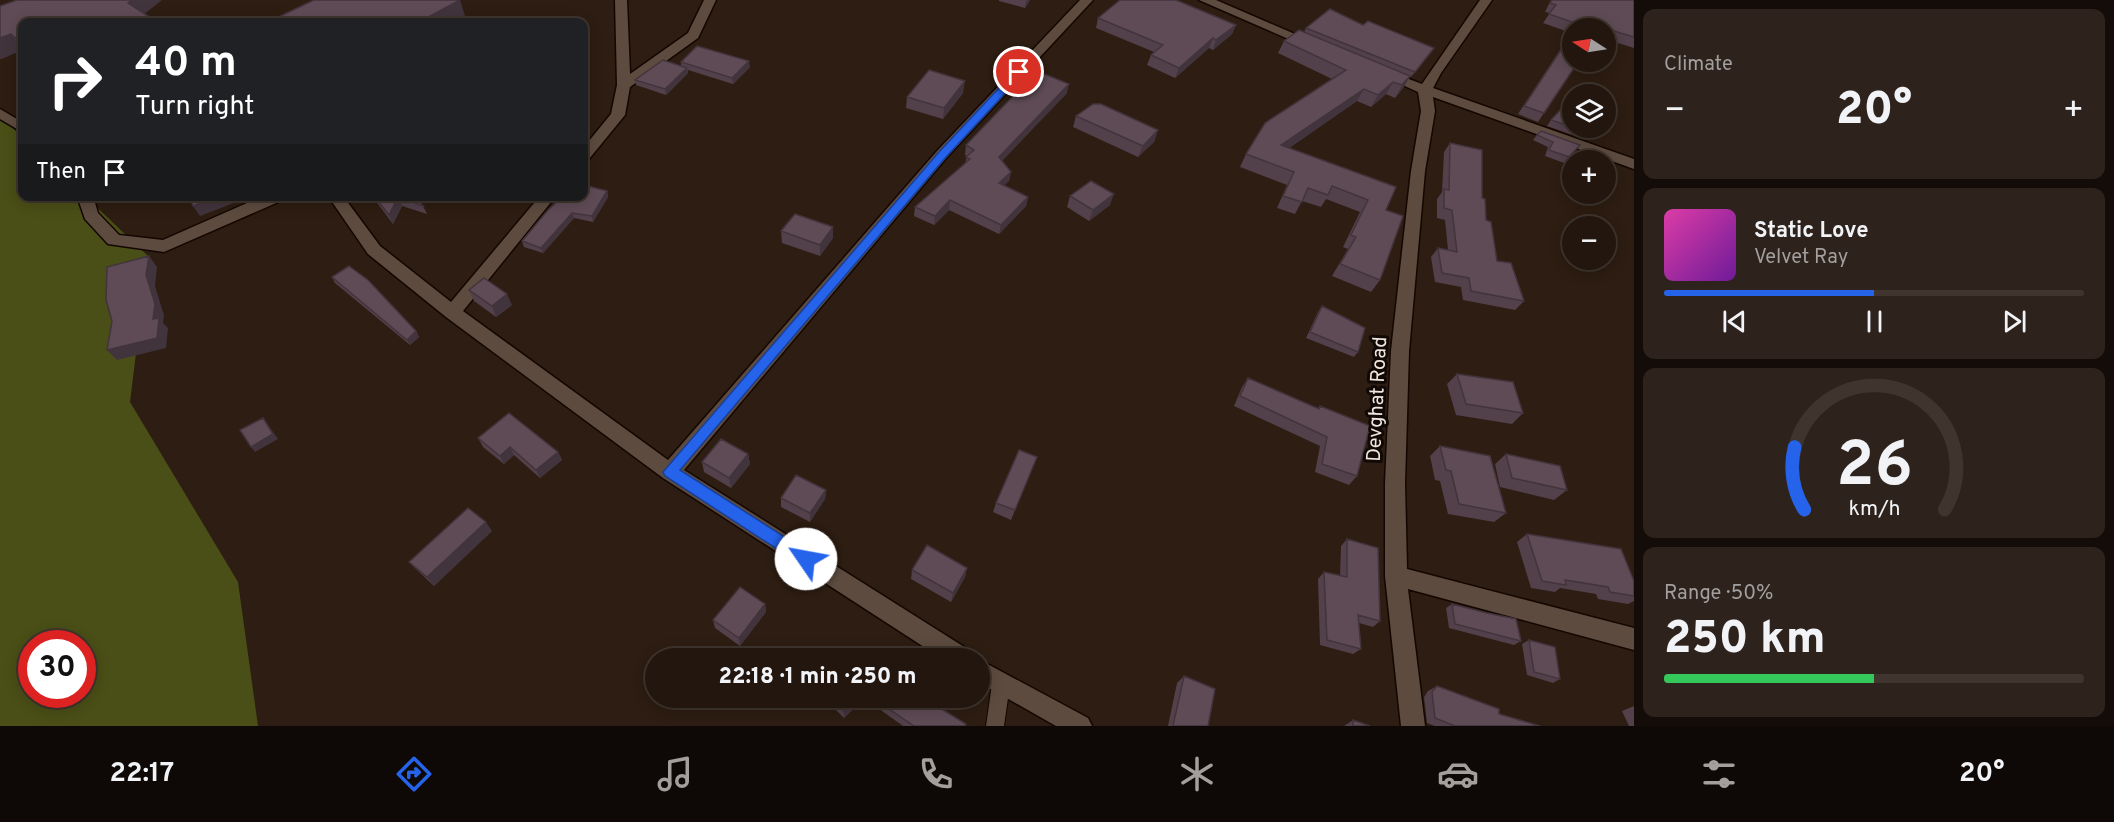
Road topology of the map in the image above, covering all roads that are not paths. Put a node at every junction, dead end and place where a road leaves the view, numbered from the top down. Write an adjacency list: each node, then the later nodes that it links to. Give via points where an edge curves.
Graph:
1 (621, 0): 8 (street)
2 (711, 0): 8 (street, via 693,35)
3 (1087, 0): 19 (street, via 942,154)
4 (1205, 0): 6 (street)
5 (1486, 0): 9 (street)
6 (1326, 50)
7 (1370, 68): 9 (street)
8 (624, 85): 12 (street, via 618,115)
9 (1425, 90): 13 (street); 20 (street, Devghat Road, via 1428,111 1400,351)
10 (0, 113): 11 (street)
11 (18, 125)
12 (588, 151)
13 (1634, 164)
14 (87, 201): 15 (street, via 91,215 114,240 164,246)
15 (267, 201)
16 (339, 201): 18 (street, via 374,250)
17 (545, 201): 18 (street)
18 (452, 312): 19 (street)
19 (670, 472): 22 (street)
20 (1396, 576): 21 (street); 27 (street, Devghat Road)
21 (1634, 639)
22 (945, 648)
23 (990, 677): 24 (street)
24 (1001, 684): 25 (lane); 26 (street)
25 (995, 726)
26 (1080, 726)
27 (1413, 726)

